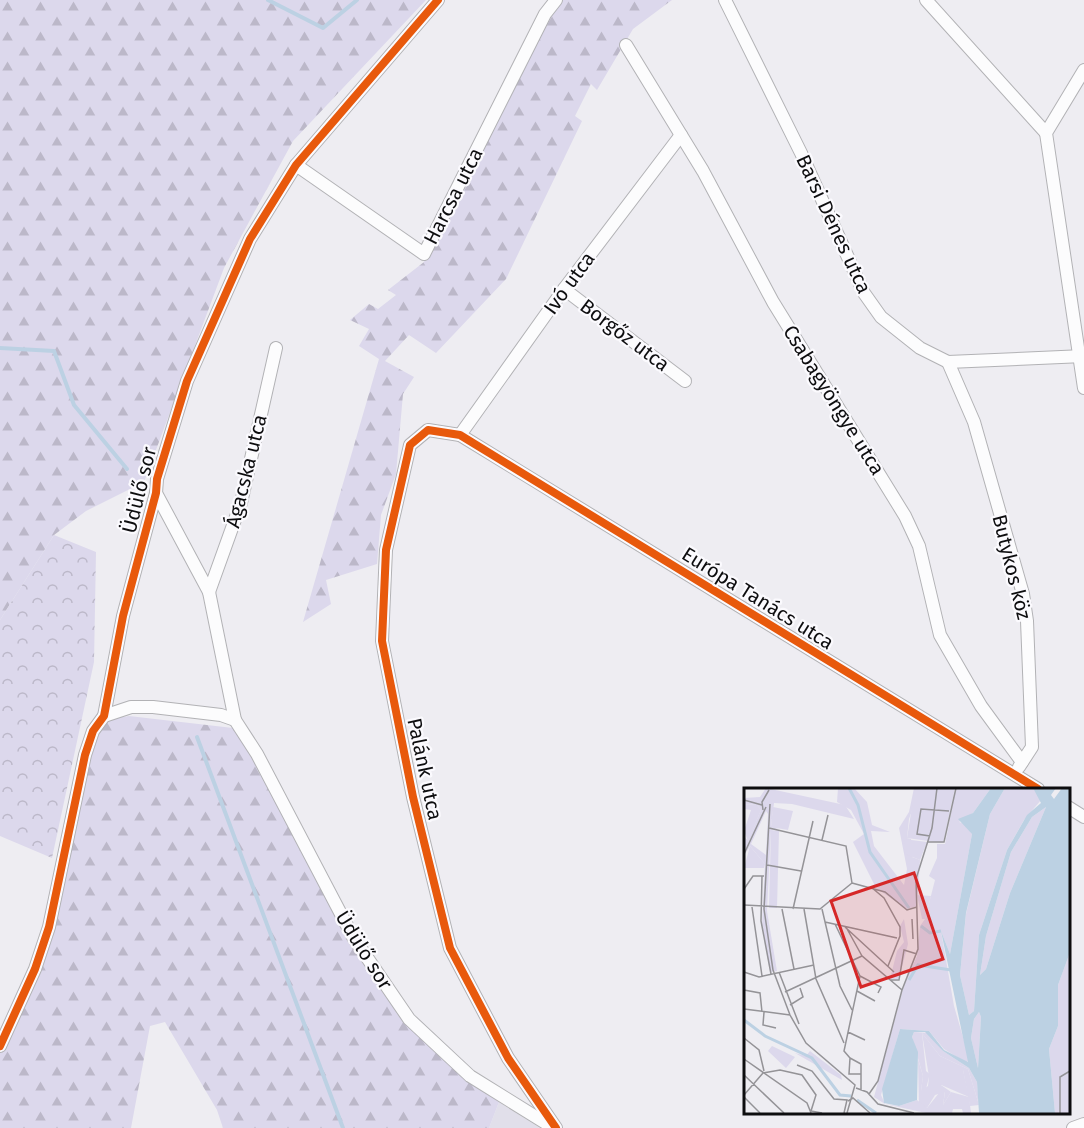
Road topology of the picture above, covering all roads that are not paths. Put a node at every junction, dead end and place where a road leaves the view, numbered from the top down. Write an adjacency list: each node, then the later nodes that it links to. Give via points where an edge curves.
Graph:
1 (438, 0): 9 (street, Üdülő sor)
2 (556, 0): 9 (street, Harcsa utca, via 545,14 424,254)
3 (725, 0): 13 (street, Barsi Dénes utca, via 801,153 864,293 897,332)
4 (926, 0): 7 (street)
5 (626, 45): 8 (street, Csabagyöngye utca)
6 (1084, 70): 7 (street)
7 (1046, 133): 12 (street)
8 (681, 135): 10 (street, Ivó utca); 21 (street, Csabagyöngye utca, via 773,302 905,516 919,546 940,635 981,706)
9 (296, 165): 17 (street, Üdülő sor, via 250,239 187,381)
10 (564, 289): 14 (street, Borgőz utca); 16 (street, Ivó utca)
11 (276, 348): 18 (street, Ágacska utca, via 241,503)
12 (1083, 356): 13 (street, Barsi Dénes utca); 15 (street)
13 (948, 362): 21 (street, Butykos köz, via 974,422 1023,594 1032,747)
14 (685, 381)
15 (1084, 388)
16 (460, 435): 22 (street, Európa Tanács utca); 28 (street, Palánk utca, via 429,430 410,446 386,550 382,641 413,796 450,948 508,1058)
17 (156, 493): 18 (street, Üdülő sor); 19 (street, Üdülő sor, via 123,616)
18 (209, 592): 20 (street, Üdülő sor)
19 (105, 716): 20 (street, via 131,707 192,710); 26 (street, Üdülő sor, via 93,731 85,755 49,927 35,969)
20 (236, 720): 28 (street, Üdülő sor, via 353,937 409,1019 470,1076)
21 (1022, 762): 22 (street, Butykos köz)
22 (1014, 775): 23 (street, Európa Tanács utca)
23 (1036, 788)
24 (1069, 808): 25 (street)
25 (1084, 817)
26 (0, 1046)
27 (1084, 1124): 29 (street)
28 (555, 1128)
29 (1073, 1128)

